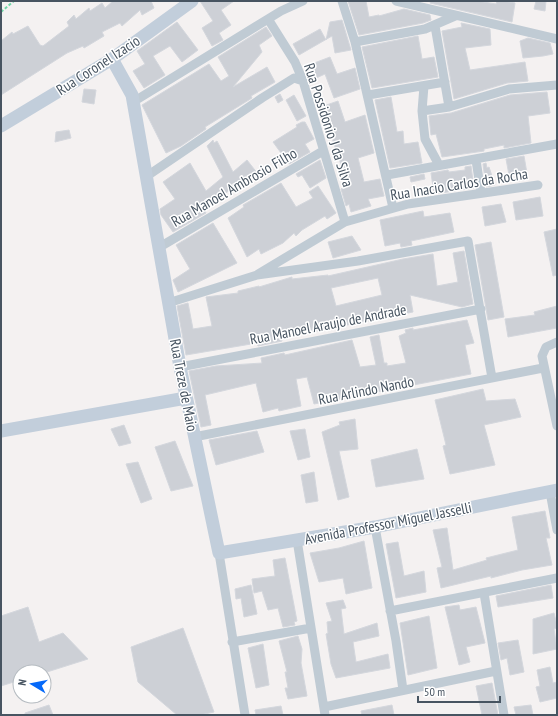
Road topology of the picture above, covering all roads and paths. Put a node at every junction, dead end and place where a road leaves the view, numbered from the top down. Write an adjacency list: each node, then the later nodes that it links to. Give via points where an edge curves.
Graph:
1 (11, 1): 7 (path)
2 (14, 1): 7 (path)
3 (192, 1): 14 (street, Rua Coronel Izacio)
4 (303, 1): 10 (street)
5 (342, 1): 13 (street)
6 (396, 1): 9 (street)
7 (6, 8): 8 (path)
8 (1, 12)
9 (455, 16): 11 (street); 12 (street)
10 (268, 19): 15 (street, Rua Possidonio J da Silva, via 295,62); 20 (street)
11 (435, 26): 13 (street); 16 (street)
12 (557, 39)
13 (355, 42): 19 (street)
14 (112, 59): 20 (street, Rua Treze de Maio, via 132,95); 23 (street, Rua Coronel Izacio)
15 (302, 81): 25 (street, Rua Possidonio J da Silva); 29 (street, via 294,78)
16 (445, 82): 18 (street); 21 (street)
17 (557, 85): 21 (street, via 509,89)
18 (424, 86): 19 (street); 22 (street)
19 (368, 95): 28 (street)
20 (133, 102): 29 (street, Rua Treze de Maio)
21 (449, 107): 22 (street)
22 (422, 111): 27 (street, via 425,139)
23 (1, 126)
24 (557, 144): 26 (street)
25 (323, 151): 33 (street, Rua Possidonio J da Silva); 34 (street, Rua Manoel Ambrosio Filho)
26 (476, 160): 27 (street); 31 (street)
27 (439, 165): 28 (street)
28 (387, 175): 32 (street)
29 (147, 176): 34 (street, Rua Treze de Maio)
30 (538, 185): 31 (street, Rua Inacio Carlos da Rocha)
31 (481, 193): 32 (street, Rua Inacio Carlos da Rocha)
32 (393, 208): 33 (street, Rua Inacio Carlos da Rocha)
33 (345, 222): 35 (street, Rua Inacio Carlos da Rocha)
34 (158, 248): 36 (street, Rua Treze de Maio)
35 (257, 275): 36 (street, Rua Inacio Carlos da Rocha); 37 (street, Rua Inacio Carlos da Rocha, via 358,261 468,241)
36 (168, 303): 39 (street, Rua Treze de Maio)
37 (481, 310): 39 (street, Rua Manoel Araujo de Andrade); 41 (street)
38 (557, 342): 40 (street, via 543,351)
39 (180, 367): 42 (street, Rua Treze de Maio)
40 (543, 368): 41 (street, Rua Arlindo Nando); 43 (street)
41 (492, 378): 45 (street, Rua Arlindo Nando)
42 (186, 398): 44 (street); 45 (street, Rua Treze de Maio)
43 (557, 426)
44 (1, 431)
45 (194, 437): 50 (street, Rua Treze de Maio)
46 (554, 491): 47 (street, Avenida Professor Miguel Jasselli); 48 (street)
47 (375, 527): 49 (street, Avenida Professor Miguel Jasselli); 53 (street)
48 (557, 530)
49 (297, 540): 50 (street, Avenida Professor Miguel Jasselli); 54 (street)
50 (219, 553): 55 (street, Rua Treze de Maio)
51 (557, 578): 52 (street)
52 (484, 593): 53 (street); 56 (street)
53 (390, 611): 57 (street)
54 (311, 628): 55 (street); 58 (street)
55 (232, 642): 59 (street, Rua Treze de Maio)
56 (496, 671): 57 (street); 60 (street)
57 (402, 690): 58 (street)
58 (325, 711)
59 (245, 715)
60 (504, 715)

